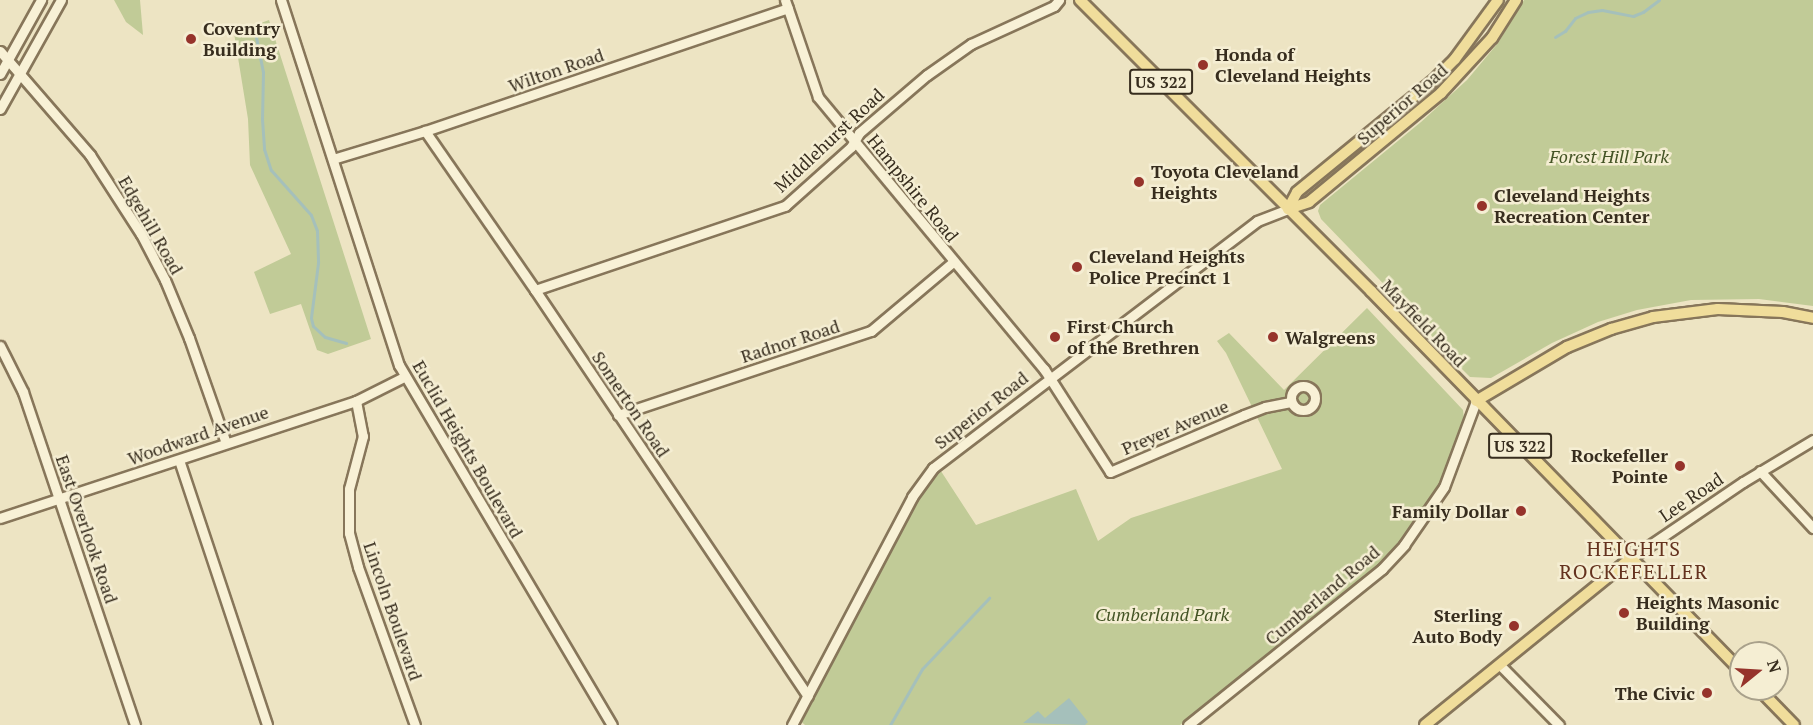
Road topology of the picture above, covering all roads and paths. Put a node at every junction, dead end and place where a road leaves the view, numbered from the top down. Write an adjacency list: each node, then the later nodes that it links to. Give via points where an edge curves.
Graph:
1 (41, 0): 12 (street)
2 (61, 0): 14 (street)
3 (281, 0): 21 (street, Euclid Heights Boulevard)
4 (1059, 0): 19 (street, Middlehurst Road, via 1054,6 958,52 904,93 858,133)
5 (1080, 0): 23 (main road, Mayfield Road / US 322)
6 (1498, 0): 9 (main road, Superior Road)
7 (1516, 0): 10 (main road, Superior Road)
8 (787, 4): 18 (street, Wilton Road); 19 (street, Hampshire Road, via 818,98)
9 (1478, 29): 10 (main road); 15 (main road, Superior Road, via 1455,59)
10 (1492, 38): 17 (main road, Superior Road)
11 (0, 51): 12 (street, Edgehill Road)
12 (8, 61): 13 (street); 14 (street, Edgehill Road)
13 (0, 74)
14 (21, 76): 16 (street); 35 (street, Edgehill Road, via 90,155 141,234 189,338)
15 (1407, 103): 17 (main road); 20 (main road, Superior Road)
16 (0, 109)
17 (1417, 115): 22 (main road, Superior Road)
18 (425, 131): 21 (street, Wilton Road); 25 (street, Somerton Road)
19 (854, 142): 24 (street, Hampshire Road); 25 (street, Middlehurst Road, via 785,206)
20 (1347, 152): 22 (main road); 23 (main road, Superior Road, via 1297,192)
21 (333, 159): 28 (street, Euclid Heights Boulevard)
22 (1356, 164): 23 (main road, Superior Road, via 1309,202)
23 (1288, 209): 29 (street, Superior Road, via 1257,221); 31 (main road, Mayfield Road / US 322)
24 (953, 262): 29 (street, Hampshire Road); 33 (street, Radnor Road, via 871,331)
25 (535, 290): 33 (street, Somerton Road)
26 (1813, 318): 31 (main road, via 1783,312 1718,309 1647,319 1567,347)
27 (0, 346): 38 (street, East Overlook Road, via 23,392)
28 (404, 377): 30 (street, Woodward Avenue); 49 (street, Euclid Heights Boulevard)
29 (1049, 377): 32 (street, Preyer Avenue, via 1110,472 1244,415); 44 (street, Superior Road, via 937,465 926,478 912,497)
30 (356, 401): 35 (street, Woodward Avenue); 48 (street, Lincoln Boulevard, via 363,436 349,489 349,533)
31 (1476, 401): 41 (main road, Mayfield Road / US 322); 51 (street, Cumberland Road, via 1444,488 1404,546 1382,569)
32 (1291, 402)
33 (618, 415): 44 (street, Somerton Road)
34 (1813, 440): 37 (street, Lee Road)
35 (226, 443): 36 (street, Woodward Avenue)
36 (179, 460): 38 (street, Woodward Avenue); 47 (street)
37 (1760, 471): 40 (street); 41 (street, Lee Road)
38 (60, 498): 39 (street, Woodward Avenue); 46 (street, East Overlook Road)
39 (0, 518)
40 (1813, 528)
41 (1631, 558): 42 (main road, Mayfield Road / US 322); 43 (main road, Lee Road)
42 (1729, 659)
43 (1500, 665): 52 (main road, Lee Road); 53 (street)
44 (808, 696): 50 (street, Superior Road)
45 (1771, 701): 54 (main road)
46 (135, 725)
47 (267, 725)
48 (415, 725)
49 (612, 725)
50 (792, 725)
51 (1188, 725)
52 (1425, 725)
53 (1559, 725)
54 (1794, 725)

